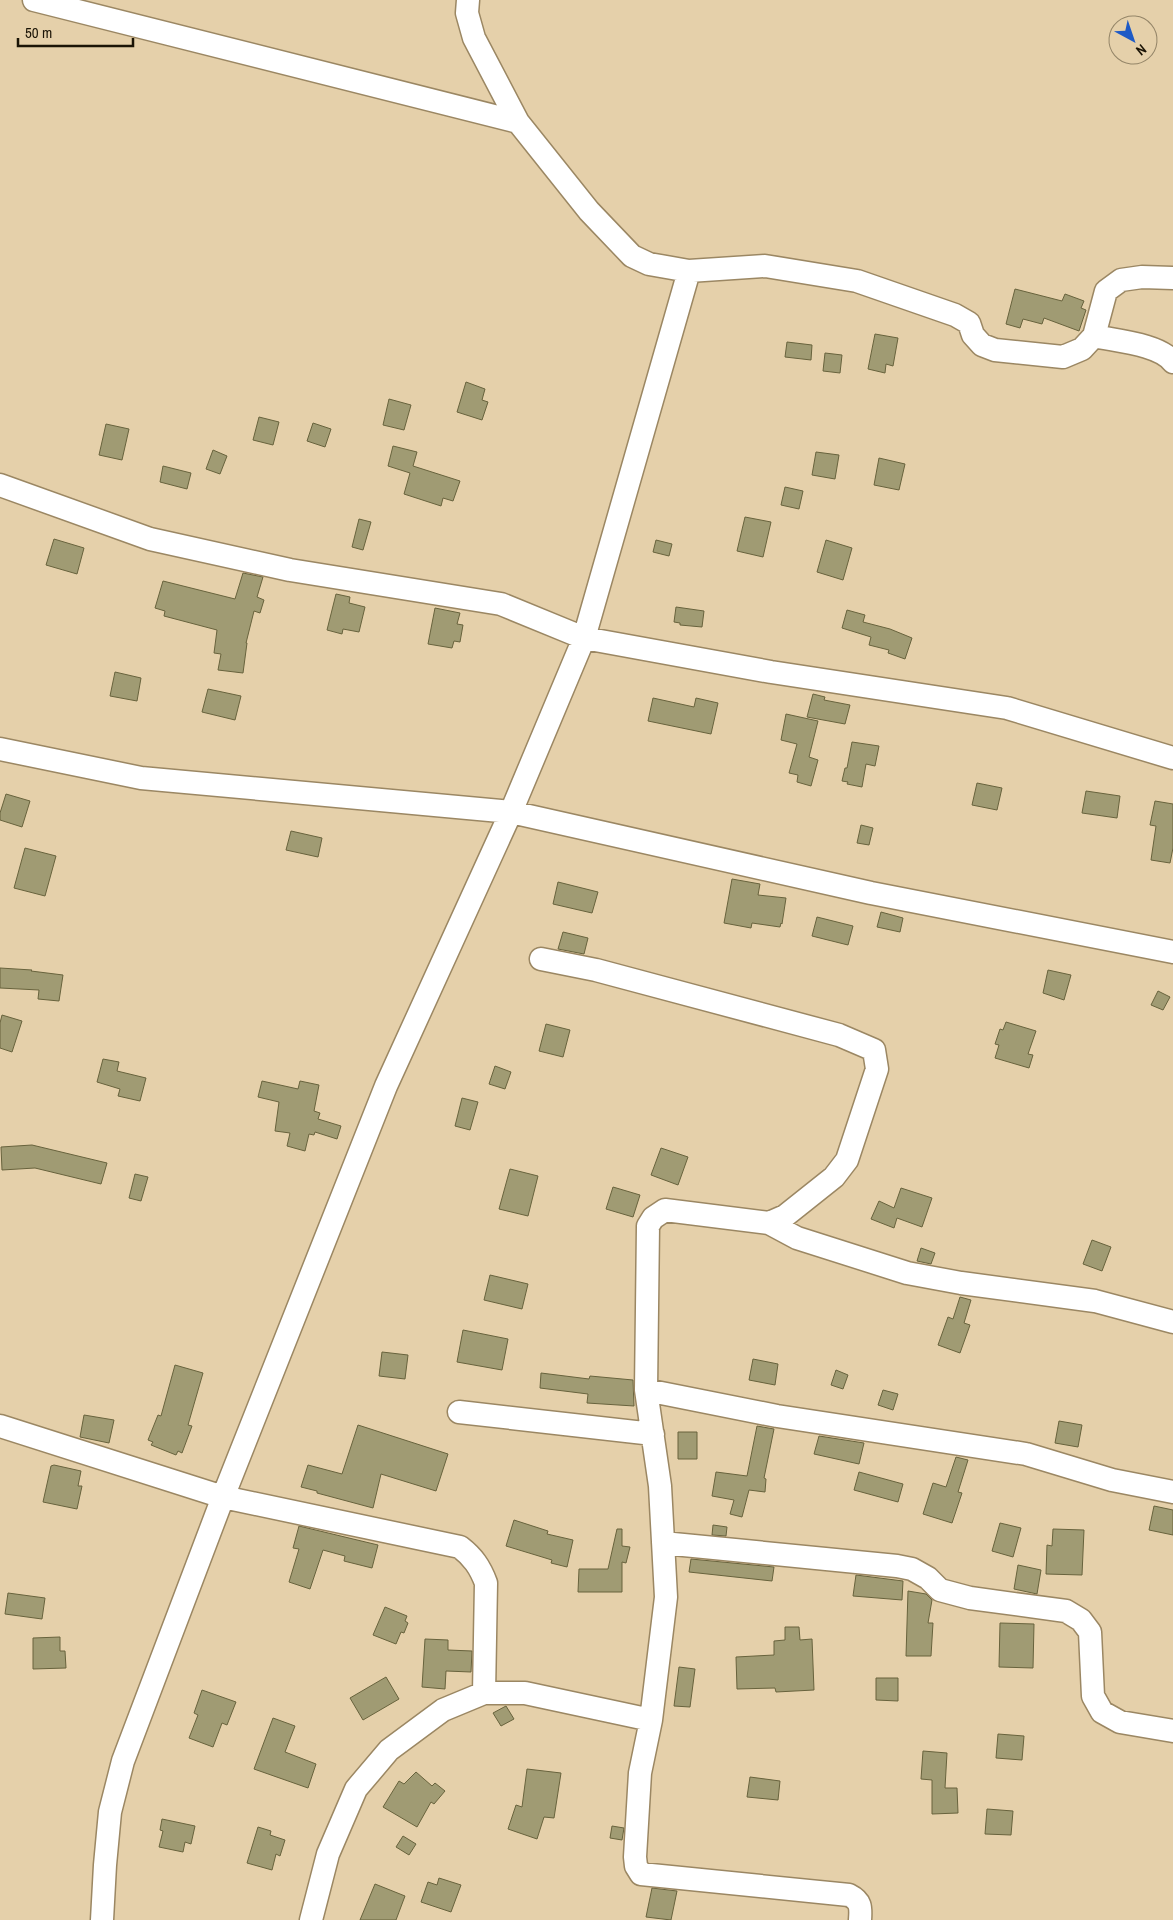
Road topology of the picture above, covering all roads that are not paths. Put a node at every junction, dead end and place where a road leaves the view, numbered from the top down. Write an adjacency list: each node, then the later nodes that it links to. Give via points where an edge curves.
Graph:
1 (34, 0): 3 (street)
2 (468, 0): 3 (street, via 467,12 474,38)
3 (518, 122): 4 (street, via 589,211 632,256 649,264)
4 (689, 271): 6 (street, via 765,266 857,281 955,315 969,323 973,335 982,345 995,350 1063,357 1082,349); 9 (street)
5 (1173, 278): 6 (street, via 1121,280 1106,291)
6 (1094, 336): 7 (street, via 1157,350 1168,355)
7 (1173, 362)
8 (0, 485): 9 (street, via 150,539 290,570 501,604)
9 (584, 638): 11 (street, via 771,672 1007,708); 12 (street)
10 (0, 749): 12 (street, via 141,778)
11 (1173, 758)
12 (511, 812): 13 (street, via 871,893); 22 (street, via 386,1086)
13 (1173, 952)
14 (540, 959): 15 (street, via 596,970 839,1035 874,1050 877,1069 847,1160 834,1177 785,1216)
15 (769, 1224): 16 (street, via 797,1238 907,1273 1095,1301); 17 (street, via 665,1210 652,1218 648,1226)
16 (1173, 1322)
17 (646, 1390): 20 (street); 21 (street, via 777,1416 1026,1454 1112,1480)
18 (459, 1412): 20 (street)
19 (0, 1426): 22 (street)
20 (652, 1434): 23 (street, via 660,1486)
21 (1173, 1492)
22 (223, 1498): 24 (street, via 460,1547 473,1557 486,1583); 27 (street, via 123,1761 110,1812)
23 (663, 1543): 25 (street, via 666,1597); 26 (street, via 897,1566 920,1573 940,1590 970,1598 1066,1611 1081,1620 1090,1632 1093,1696 1102,1712 1120,1722)
24 (484, 1693): 25 (street, via 525,1693); 28 (street, via 443,1710 389,1750 356,1789 328,1854)
25 (651, 1720): 29 (street, via 640,1773 635,1857 641,1874 848,1894 861,1905)
26 (1173, 1731)
27 (102, 1920)
28 (311, 1920)
29 (860, 1920)

